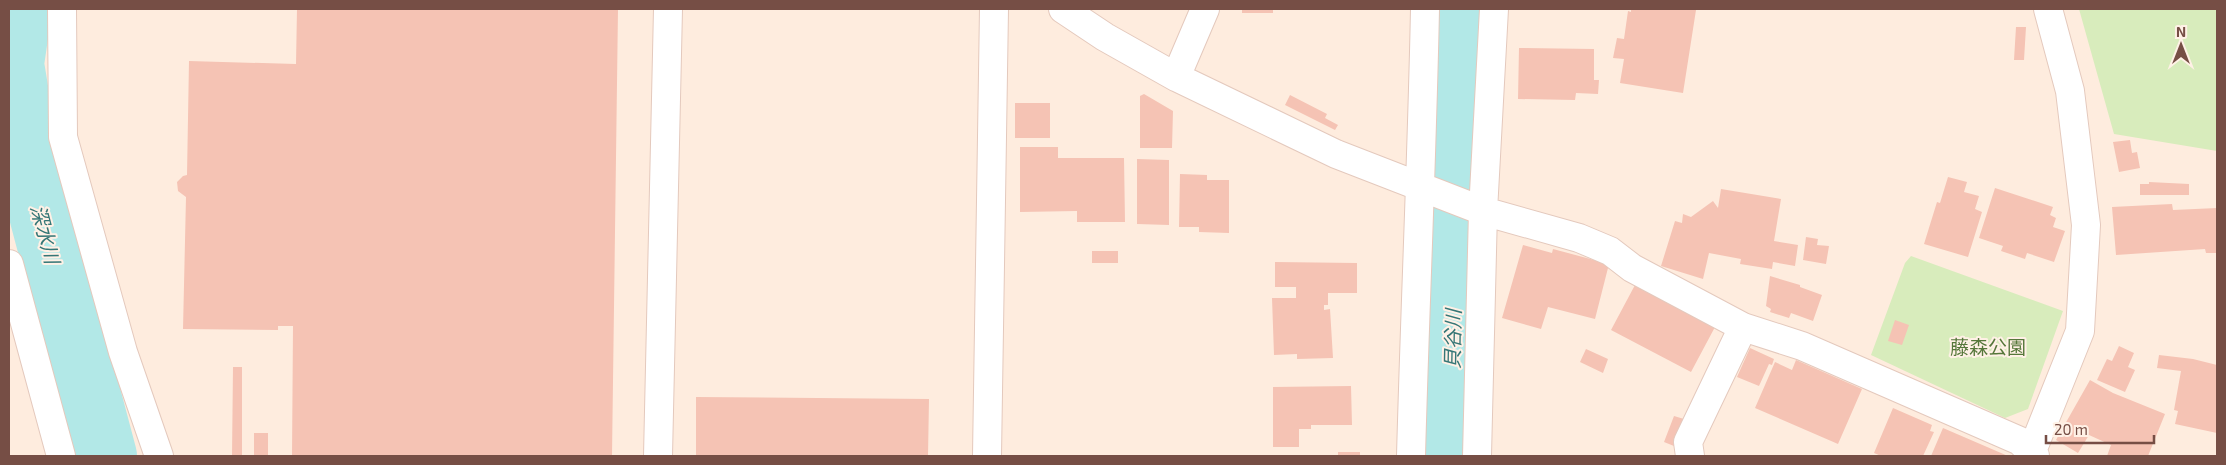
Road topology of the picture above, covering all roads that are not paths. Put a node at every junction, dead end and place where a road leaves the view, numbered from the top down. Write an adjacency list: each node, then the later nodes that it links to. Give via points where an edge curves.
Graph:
1 (62, 9): 16 (street, via 63,137 123,352)
2 (668, 9): 17 (street)
3 (994, 9): 18 (street)
4 (1063, 9): 9 (street)
5 (1205, 9): 9 (street)
6 (1425, 9): 10 (street)
7 (1494, 9): 11 (street)
8 (2048, 9): 14 (street, via 2070,91 2086,226 2080,331)
9 (1176, 77): 10 (street, via 1336,154)
10 (1422, 188): 11 (street); 19 (street)
11 (1483, 211): 13 (street, via 1579,238 1610,251 1632,268); 20 (street)
12 (9, 264): 15 (street)
13 (1743, 328): 14 (street, via 1802,346 2001,432 2020,441); 21 (street, via 1688,442)
14 (2032, 455)
15 (61, 456)
16 (159, 456)
17 (658, 456)
18 (988, 456)
19 (1411, 456)
20 (1477, 456)
21 (1690, 456)

